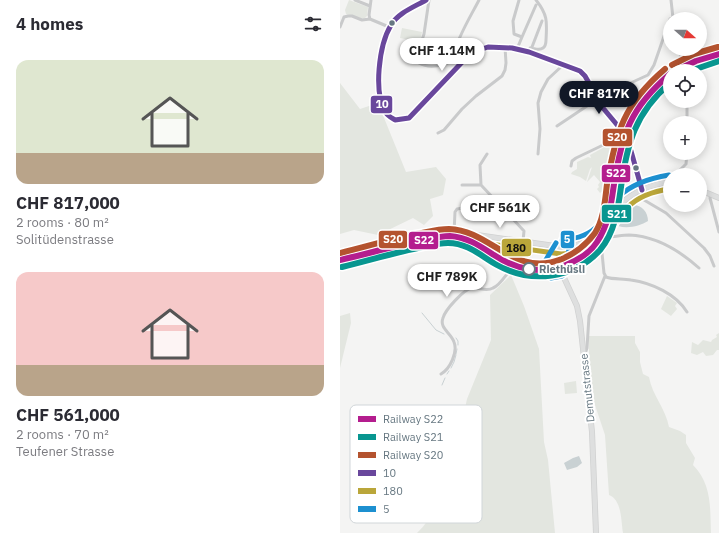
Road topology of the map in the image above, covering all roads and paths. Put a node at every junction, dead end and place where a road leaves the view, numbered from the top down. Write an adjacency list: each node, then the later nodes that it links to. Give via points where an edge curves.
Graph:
1 (355, 0): 9 (street)
2 (371, 0): 9 (street)
3 (427, 0): 14 (street, via 400,16); 21 (street, via 424,34 417,55 419,63 438,66)
4 (479, 0): 21 (street, via 462,31 455,51)
5 (519, 0): 15 (street, via 513,22 514,34)
6 (536, 0): 18 (street, via 544,11 548,31 546,43 541,49)
7 (671, 0): 10 (street)
8 (536, 5): 15 (street)
9 (370, 6): 11 (street)
10 (673, 12)
11 (370, 19): 13 (street, via 344,17); 14 (street)
12 (542, 22): 18 (street)
13 (340, 27)
14 (389, 27): 22 (street, via 381,52 379,81 381,108 391,120 402,121 414,114)
15 (522, 37): 19 (street)
16 (663, 39): 24 (street, via 648,75)
17 (505, 47): 19 (street); 22 (street, via 485,47 474,52); 26 (street, via 506,63 502,76 476,96 444,130)
18 (532, 47): 20 (street)
19 (517, 49): 20 (street)
20 (529, 52): 23 (street)
21 (457, 59): 22 (street)
22 (462, 63)
23 (563, 65): 24 (street, via 582,72); 29 (street, via 548,79 541,92 538,103)
24 (598, 99): 25 (street); 27 (street)
25 (556, 126)
26 (438, 133)
27 (624, 135): 30 (street, via 576,158); 34 (street)
28 (487, 154): 33 (street, via 480,165)
29 (538, 154)
30 (571, 166)
31 (663, 184): 34 (main road)
32 (462, 185): 33 (street)
33 (481, 185): 39 (street)
34 (642, 190): 35 (main road)
35 (636, 193): 40 (main road, via 622,203); 51 (street, via 666,213 704,248)
36 (707, 193): 37 (main road)
37 (711, 195): 38 (main road); 41 (street)
38 (719, 198)
39 (496, 202): 42 (street, via 457,209); 45 (street, via 524,231)
40 (610, 219): 44 (street, via 614,224); 47 (main road, via 596,236)
41 (719, 232)
42 (454, 233): 43 (main road); 49 (main road)
43 (477, 235): 45 (main road); 50 (street, via 478,242 507,260)
44 (607, 237): 46 (street); 52 (street, via 630,235 652,239 676,250)
45 (523, 241): 47 (main road)
46 (601, 243): 48 (street); 54 (street)
47 (562, 247): 53 (main road, Demutstrasse)
48 (577, 250)
49 (340, 256)
50 (544, 265)
51 (714, 266)
52 (699, 268)
53 (560, 269): 56 (main road, Demutstrasse, via 578,310); 57 (street, via 540,273 510,270 493,288 465,290 443,317 442,325 455,346 451,362)
54 (605, 276): 55 (street, via 654,286 676,300); 56 (street, via 590,316 588,348)
55 (687, 312)
56 (584, 351): 58 (main road, Demutstrasse, via 593,440)
57 (441, 374)
58 (596, 533)

